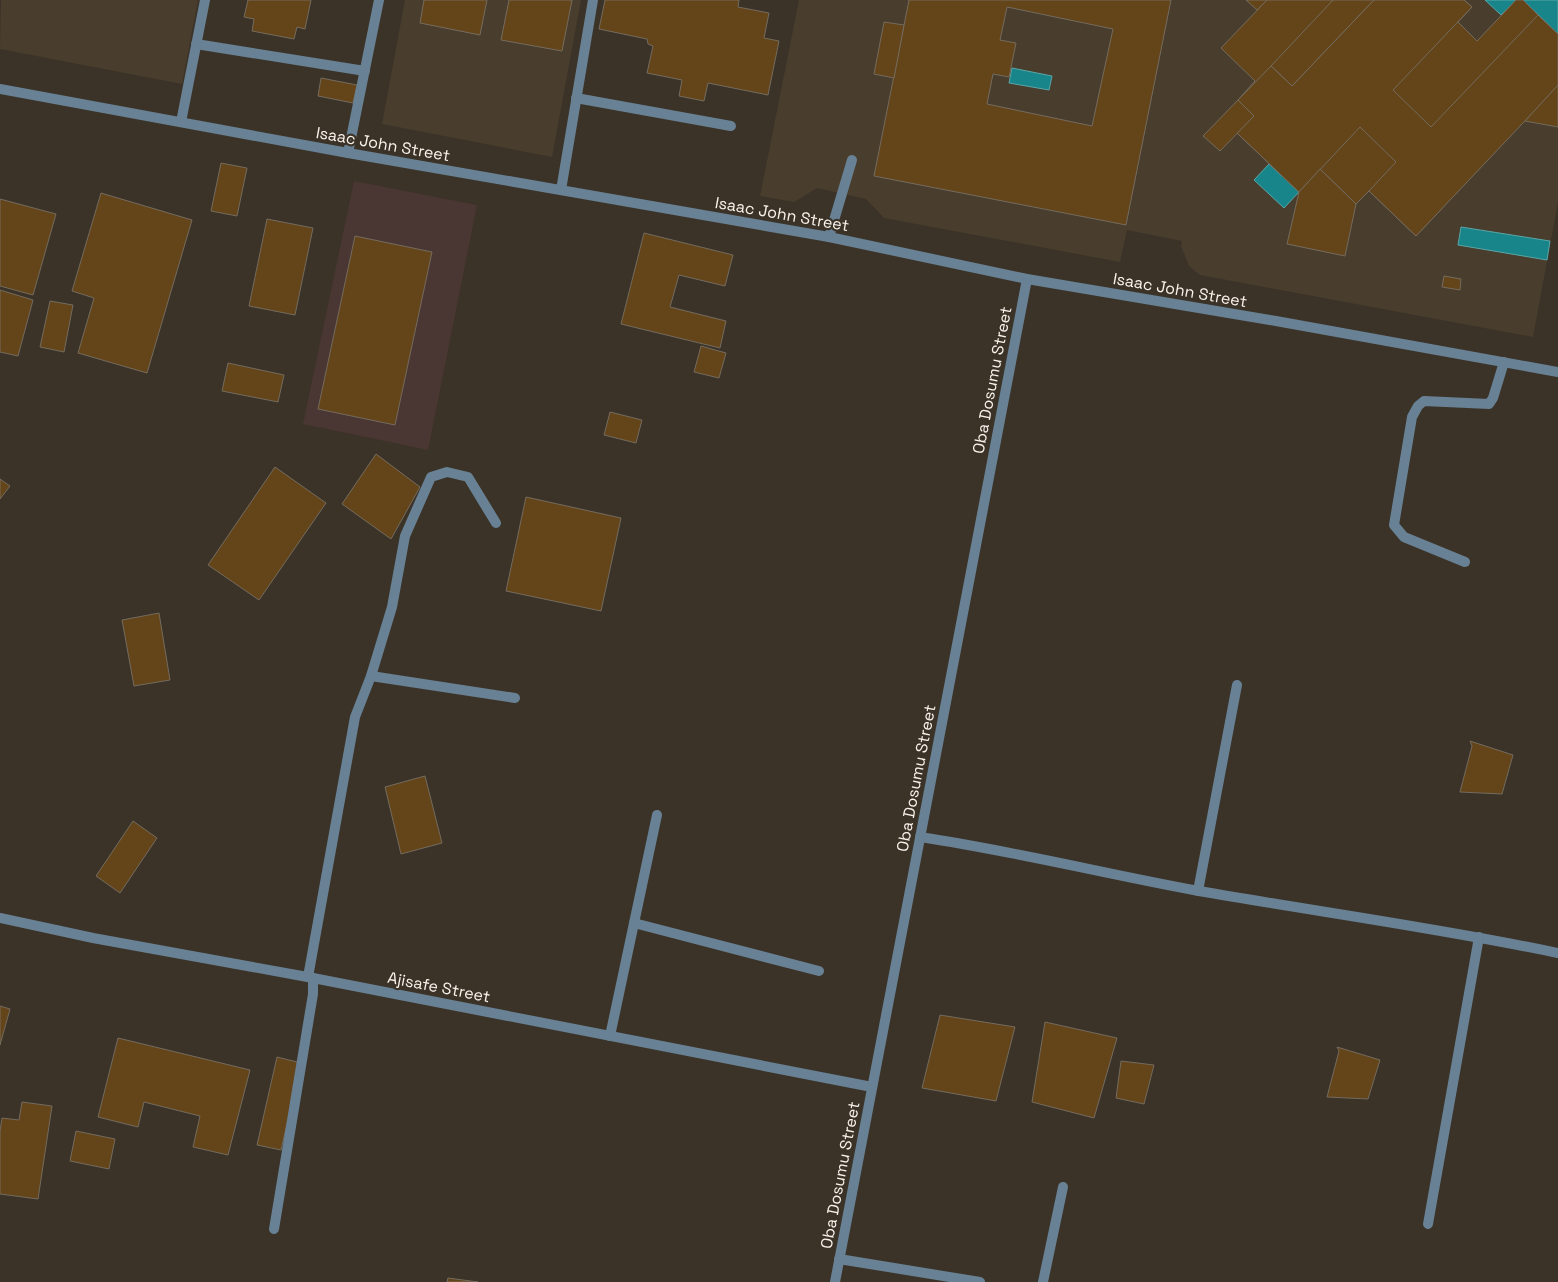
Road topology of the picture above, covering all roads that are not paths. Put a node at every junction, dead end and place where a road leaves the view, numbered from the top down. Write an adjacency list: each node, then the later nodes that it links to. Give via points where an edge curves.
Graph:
1 (205, 0): 4 (street)
2 (379, 0): 5 (street)
3 (593, 0): 7 (street)
4 (196, 44): 5 (street); 8 (street)
5 (365, 71): 10 (street)
6 (0, 89): 8 (street, Isaac John Street)
7 (576, 98): 9 (street); 12 (street)
8 (181, 122): 10 (street, Isaac John Street)
9 (730, 126)
10 (348, 153): 12 (street, Isaac John Street)
11 (852, 160): 13 (street)
12 (561, 190): 13 (street, Isaac John Street)
13 (829, 237): 14 (street, Isaac John Street)
14 (1027, 279): 15 (street, Isaac John Street); 23 (street, Oba Dosumu Street)
15 (1504, 362): 16 (street, Isaac John Street); 18 (street, via 1489,404 1424,400 1412,416 1394,525 1404,537)
16 (1558, 372)
17 (496, 523): 19 (street, via 468,477 447,472 431,477 405,536 392,607)
18 (1465, 562)
19 (371, 676): 21 (street); 30 (street, via 355,717)
20 (1237, 684): 24 (street)
21 (515, 698)
22 (657, 815): 26 (street)
23 (920, 837): 24 (street); 32 (street, Oba Dosumu Street)
24 (1198, 891): 27 (street)
25 (0, 918): 30 (street, Ajisafe Street)
26 (634, 923): 29 (street); 31 (street)
27 (1479, 937): 28 (street); 34 (street)
28 (1558, 953)
29 (819, 970)
30 (310, 977): 31 (street, Ajisafe Street); 35 (street, via 313,994)
31 (610, 1036): 32 (street, Ajisafe Street)
32 (872, 1087): 36 (street, Oba Dosumu Street)
33 (1063, 1187): 40 (street)
34 (1428, 1224)
35 (274, 1229)
36 (839, 1260): 37 (street); 38 (street, Oba Dosumu Street)
37 (944, 1279): 39 (street)
38 (835, 1282)
39 (980, 1282)
40 (1043, 1282)

